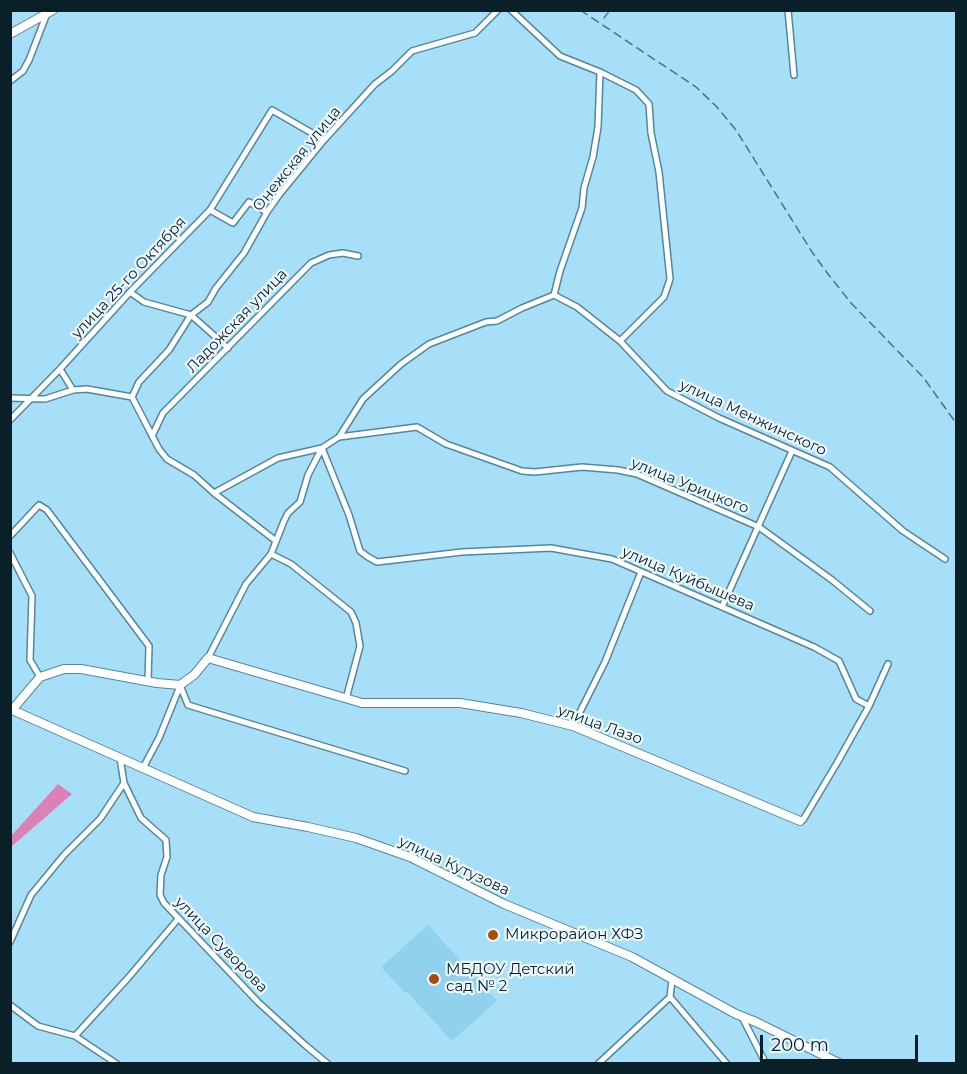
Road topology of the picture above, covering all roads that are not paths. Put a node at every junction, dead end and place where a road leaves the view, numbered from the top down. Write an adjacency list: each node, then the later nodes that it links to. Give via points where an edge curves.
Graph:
1 (498, 10): 9 (street, Онежская улица, via 475,33 412,51 375,84)
2 (510, 10): 6 (street, via 560,56)
3 (788, 10): 7 (street)
4 (49, 12): 5 (main road); 8 (street, via 23,71)
5 (10, 34)
6 (600, 72): 14 (street, via 593,158 582,208); 16 (street, via 636,90 649,104 670,279 664,297)
7 (794, 75)
8 (10, 81)
9 (324, 140): 10 (street, улица 25-го Октября, via 272,110); 11 (street, Онежская улица)
10 (210, 210): 11 (street, via 233,223 249,202); 13 (street, улица 25-го Октября)
11 (267, 212): 15 (street, Онежская улица, via 244,253 208,302)
12 (358, 256): 17 (street, Ладожская улица, via 343,253 311,262)
13 (130, 292): 15 (street, via 144,302); 18 (street, улица 25-го Октября)
14 (554, 295): 16 (street, улица Менжинского, via 577,307); 25 (street, via 497,321 429,344 400,364 363,399)
15 (191, 315): 17 (street); 21 (street, Онежская улица, via 169,350 139,382)
16 (620, 341): 27 (street, улица Менжинского, via 667,391)
17 (228, 348): 24 (street, Ладожская улица, via 163,413)
18 (60, 369): 19 (street); 22 (street, улица 25-го Октября)
19 (73, 390): 21 (street, via 87,388); 22 (street)
20 (10, 398): 22 (street)
21 (132, 398): 24 (street)
22 (30, 400): 23 (street, улица 25-го Октября)
23 (10, 420)
24 (152, 436): 28 (street, via 167,459)
25 (339, 437): 26 (street); 29 (street, улица Урицкого, via 417,427 446,444 522,471 582,467 637,474)
26 (322, 448): 28 (street, via 278,458); 31 (street, via 300,502 288,513); 35 (street, улица Куйбышева, via 360,551 377,562 462,552 552,548 612,559)
27 (792, 451): 29 (street); 34 (street, улица Менжинского, via 830,467 903,531)
28 (214, 493): 31 (street)
29 (759, 527): 36 (street); 37 (street, улица Урицкого)
30 (10, 536): 41 (street, via 39,505 46,510 149,646)
31 (276, 541): 33 (street)
32 (10, 553): 40 (street, via 32,597 30,660)
33 (271, 554): 38 (street, via 246,584); 43 (street, via 291,564 351,612 360,646)
34 (945, 559)
35 (641, 572): 36 (street, улица Куйбышева); 46 (street, via 605,662)
36 (722, 607): 44 (street, улица Куйбышева, via 839,661 852,694)
37 (870, 611)
38 (208, 658): 42 (street); 43 (street, улица Лазо)
39 (888, 664): 44 (street, улица Лазо)
40 (40, 676): 41 (street, via 81,669); 45 (street)
41 (148, 681): 42 (street)
42 (180, 685): 48 (street); 49 (street, via 188,705)
43 (346, 699): 46 (street, улица Лазо, via 363,703 460,703)
44 (869, 706): 51 (street, улица Лазо)
45 (11, 709): 47 (street, улица Кутузова)
46 (573, 726): 51 (street, улица Лазо)
47 (120, 758): 48 (street, улица Кутузова); 50 (street, улица Суворова)
48 (143, 768): 54 (street, улица Кутузова, via 253,817 356,838 410,857 504,904 632,957)
49 (405, 771)
50 (124, 783): 52 (street, улица Суворова, via 141,818 166,840 160,895); 53 (street, via 100,819 31,895)
51 (800, 821)
52 (178, 919): 58 (street); 60 (street, улица Суворова, via 258,1002)
53 (10, 942)
54 (672, 980): 55 (street); 57 (street, улица Кутузова)
55 (670, 997): 61 (street); 62 (street)
56 (10, 1005): 58 (street, via 38,1026)
57 (742, 1017): 63 (street); 64 (street, улица Кутузова)
58 (75, 1036): 59 (street)
59 (117, 1064)
60 (328, 1064)
61 (598, 1064)
62 (727, 1064)
63 (766, 1064)
64 (841, 1064)

